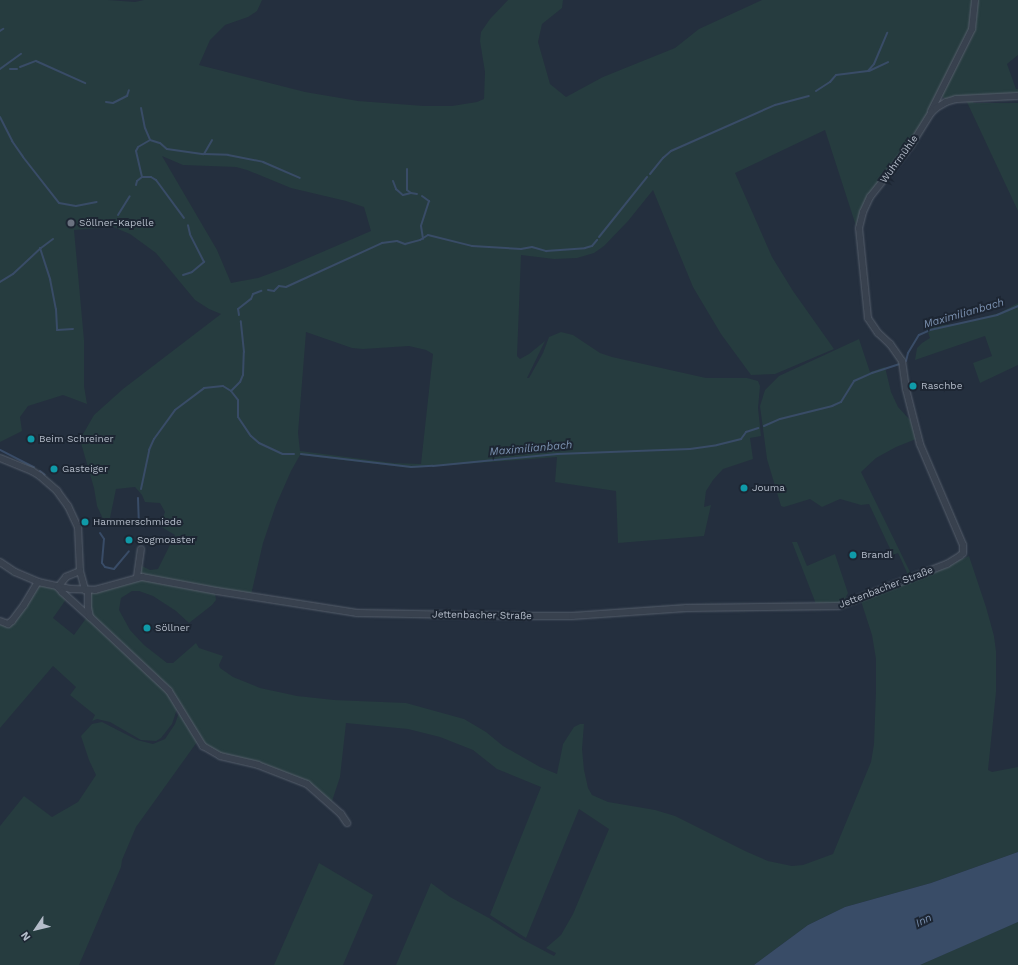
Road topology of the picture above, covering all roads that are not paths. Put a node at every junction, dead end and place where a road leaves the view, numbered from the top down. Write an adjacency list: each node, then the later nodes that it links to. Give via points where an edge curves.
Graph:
1 (975, 0): 2 (street, via 972,29)
2 (940, 93): 4 (street, via 941,99); 5 (street)
3 (1018, 96): 4 (street, Wuhrmühle, via 973,97)
4 (946, 102): 5 (street, Wuhrmühle)
5 (931, 113): 8 (street, Wuhrmühle, via 911,145 870,197 859,228 868,318 902,361 920,444 961,538)
6 (0, 458): 10 (street, via 40,476 57,491 68,506 78,527)
7 (140, 549): 11 (street)
8 (963, 553): 11 (street, Jettenbacher Straße, via 947,564 839,606 688,608 572,616 357,613)
9 (0, 562): 12 (street, Jettenbacher Straße)
10 (80, 571): 13 (street, via 66,577); 14 (street)
11 (137, 577): 14 (street, Jettenbacher Straße, via 106,588)
12 (38, 582): 13 (street, Jettenbacher Straße); 16 (street, via 12,621 8,624)
13 (58, 587): 14 (street, Jettenbacher Straße); 15 (street)
14 (86, 590): 15 (street)
15 (90, 617): 17 (street, via 169,691 198,741 207,750 220,756 258,765 307,784 341,814)
16 (0, 621)
17 (347, 823)

